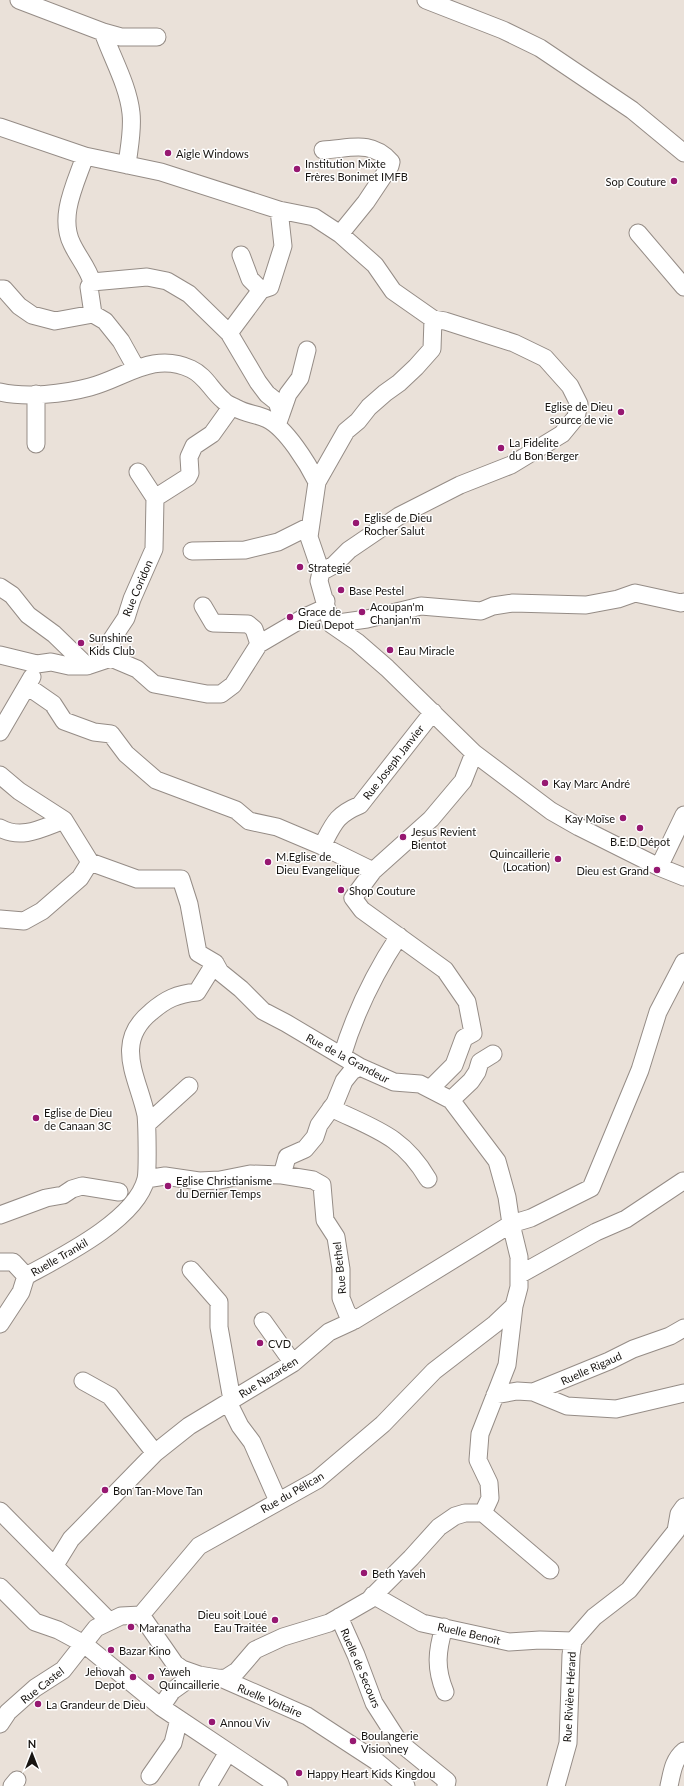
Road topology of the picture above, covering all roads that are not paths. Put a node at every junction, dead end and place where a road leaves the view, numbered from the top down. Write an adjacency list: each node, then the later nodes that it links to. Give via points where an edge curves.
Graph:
1 (19, 0): 3 (street)
2 (426, 0): 7 (street, via 504,30 540,48 632,110)
3 (103, 32): 4 (street, via 121,36); 9 (street, via 125,88 131,112)
4 (158, 37)
5 (0, 128): 8 (street)
6 (323, 150): 12 (street, via 356,146 371,148 386,156 391,162 366,202)
7 (684, 153)
8 (85, 156): 9 (street); 14 (street, via 66,216 67,232)
9 (127, 165): 10 (street, via 161,172)
10 (279, 210): 12 (street, via 314,217); 17 (street, via 283,246 270,287)
11 (638, 233): 15 (street)
12 (340, 234): 19 (street, via 374,265 393,291)
13 (242, 255): 17 (street, via 250,280)
14 (92, 282): 18 (street, via 89,287); 20 (street, via 147,277 167,281 189,294)
15 (684, 287)
16 (0, 289): 18 (street, via 4,289 19,306 32,315 55,320)
17 (261, 290): 20 (street)
18 (93, 314): 22 (street, via 105,320 121,341)
19 (433, 319): 29 (street, via 432,349 346,431); 33 (street, via 514,343 545,358 570,386 579,404 576,417 562,434 511,465 460,485 399,516)
20 (229, 333): 26 (street, via 258,382 277,402)
21 (307, 350): 26 (street, via 300,378 288,394)
22 (136, 368): 24 (street, via 90,387); 25 (street, via 159,363 178,364 203,376 223,400)
23 (0, 392): 24 (street)
24 (36, 394): 27 (street)
25 (232, 406): 26 (street, via 253,415); 30 (street, via 212,434 194,446 189,457 188,477)
26 (279, 420): 29 (street)
27 (36, 444)
28 (138, 472): 30 (street)
29 (317, 482): 31 (street)
30 (155, 498): 41 (street, Rue Coridon, via 154,549 126,618 112,639)
31 (310, 526): 32 (street, via 278,542 245,550); 33 (street, via 308,538)
32 (192, 551)
33 (321, 572): 35 (street, via 319,580)
34 (0, 587): 43 (street, via 12,595 28,615 54,634)
35 (326, 601): 38 (street); 39 (street, via 325,608 305,616)
36 (684, 602): 38 (street, via 635,593 586,605 513,603 492,606 481,611 421,606 367,619)
37 (203, 606): 39 (street, via 213,623 248,624 254,629)
38 (331, 624): 45 (street, via 357,642)
39 (259, 644): 41 (street, via 233,685 221,694 207,694 154,684 137,669)
40 (0, 655): 42 (street)
41 (111, 658): 43 (street)
42 (37, 664): 43 (street, via 51,662); 44 (street)
43 (87, 666)
44 (27, 686): 46 (street); 52 (street, via 53,704 64,721 94,732 111,734 126,754 156,780 236,810 249,821 276,827)
45 (432, 712): 47 (street); 52 (street, Rue Joseph Janvier, via 360,805 344,812 335,821)
46 (0, 732)
47 (474, 753): 54 (street, via 551,811); 55 (street, via 463,781 431,819)
48 (0, 775): 50 (street)
49 (684, 815): 54 (street)
50 (64, 820): 51 (street, via 26,835 9,833); 53 (street)
51 (0, 828)
52 (322, 846): 55 (street)
53 (90, 862): 57 (street, via 80,878 42,911 24,921); 60 (street, Rue de la Grandeur, via 137,879 181,879 189,904 198,953)
54 (659, 867): 56 (street)
55 (373, 871): 58 (street, via 353,898 362,910)
56 (684, 877)
57 (0, 919)
58 (400, 936): 62 (street, via 367,991 350,1028); 65 (street, via 446,970 467,1002 473,1033 464,1038 454,1065)
59 (684, 962): 75 (street, Rue Nazaréen, via 658,1012 640,1070 591,1188 531,1218)
60 (215, 963): 62 (street, Rue de la Grandeur, via 220,972 263,1011); 68 (street, Ruelle Trankil, via 197,992 180,994 162,1003 148,1014 135,1031 130,1050 131,1064)
61 (492, 1054): 66 (street, via 480,1062 477,1072)
62 (342, 1056): 63 (street, Rue de la Grandeur)
63 (360, 1067): 65 (street, Rue de la Grandeur, via 394,1082 420,1084); 67 (street, via 352,1071 344,1081)
64 (189, 1086): 68 (street)
65 (431, 1088): 66 (street, Rue de la Grandeur)
66 (452, 1100): 75 (street, Rue de la Grandeur, via 497,1161)
67 (331, 1108): 69 (street, via 305,1149 288,1157); 71 (street, via 374,1126 393,1138 418,1162)
68 (147, 1124): 70 (street, Ruelle Trankil)
69 (282, 1175): 70 (street, via 250,1174 213,1180 165,1176); 81 (street, Rue Bethel, via 313,1180 322,1185 325,1220 336,1237 340,1261 341,1298 347,1313)
70 (146, 1179): 79 (street, Ruelle Trankil, via 136,1199 115,1221 81,1246)
71 (428, 1179)
72 (683, 1180): 78 (street, via 626,1219 596,1232)
73 (119, 1192): 74 (street, via 82,1186 63,1195 46,1198)
74 (0, 1215)
75 (511, 1224): 78 (street, Rue de la Grandeur, via 519,1257); 81 (street, Rue Nazaréen)
76 (0, 1262): 79 (street, via 13,1262)
77 (191, 1270): 90 (street, via 219,1302 219,1327)
78 (519, 1275): 80 (street, Rue de la Grandeur)
79 (26, 1276): 83 (street, Ruelle Trankil, via 21,1292)
80 (514, 1306): 89 (street, Rue de la Grandeur, via 507,1365); 92 (street, Rue du Pélican, via 434,1371 383,1424 317,1480)
81 (355, 1320): 85 (street, Rue Nazaréen, via 329,1332)
82 (262, 1321): 85 (street)
83 (0, 1324)
84 (684, 1328): 87 (street, Ruelle Rigaud)
85 (293, 1363): 90 (street, Rue Nazaréen)
86 (83, 1381): 91 (street, via 110,1396)
87 (533, 1392): 88 (street, via 567,1406 616,1409); 89 (street, Ruelle Rigaud, via 517,1391)
88 (684, 1393)
89 (495, 1396): 95 (street, Rue de la Grandeur, via 480,1434 478,1460 490,1490 490,1498)
90 (230, 1401): 91 (street, Rue Nazaréen, via 189,1426); 92 (street, via 240,1426 252,1442)
91 (155, 1453): 96 (street, Rue Nazaréen, via 71,1539)
92 (278, 1501): 100 (street, Rue du Pélican, via 199,1546)
93 (684, 1507): 104 (street, Rue Rivière Hérard, via 679,1514 676,1531 629,1590 594,1617)
94 (0, 1511): 96 (street)
95 (483, 1513): 97 (street); 99 (street, via 455,1516 439,1527)
96 (55, 1565): 102 (street)
97 (550, 1570)
98 (0, 1587): 105 (street, via 35,1622 58,1630)
99 (374, 1595): 101 (street); 103 (street, Ruelle Benoît, via 422,1623)
100 (141, 1615): 102 (street, via 121,1616); 106 (street, Ruelle Voltaire, via 175,1664 199,1675)
101 (340, 1617): 106 (street, via 329,1623 283,1636 255,1650 237,1671); 117 (street, Ruelle de Secours, via 374,1703 399,1742 447,1781)
102 (109, 1621): 105 (street, via 96,1628)
103 (444, 1627): 104 (street, Ruelle Benoît, via 509,1642); 107 (street, via 437,1651 440,1679)
104 (573, 1641): 118 (street, Rue Rivière Hérard, via 570,1655 568,1743)
105 (84, 1644): 108 (street); 110 (street, Rue Castel, via 63,1670 35,1688 8,1712)
106 (223, 1679): 108 (street, via 186,1681 172,1691); 116 (street, Ruelle Voltaire, via 308,1716 376,1761)
107 (446, 1692)
108 (161, 1707): 109 (street)
109 (179, 1720): 112 (street); 113 (street, via 173,1743)
110 (0, 1724)
111 (684, 1751): 119 (street, via 672,1769)
112 (228, 1752): 114 (street); 115 (street)
113 (150, 1776)
114 (208, 1786)
115 (279, 1786)
116 (406, 1786)
117 (446, 1786)
118 (556, 1786)
119 (670, 1786)

